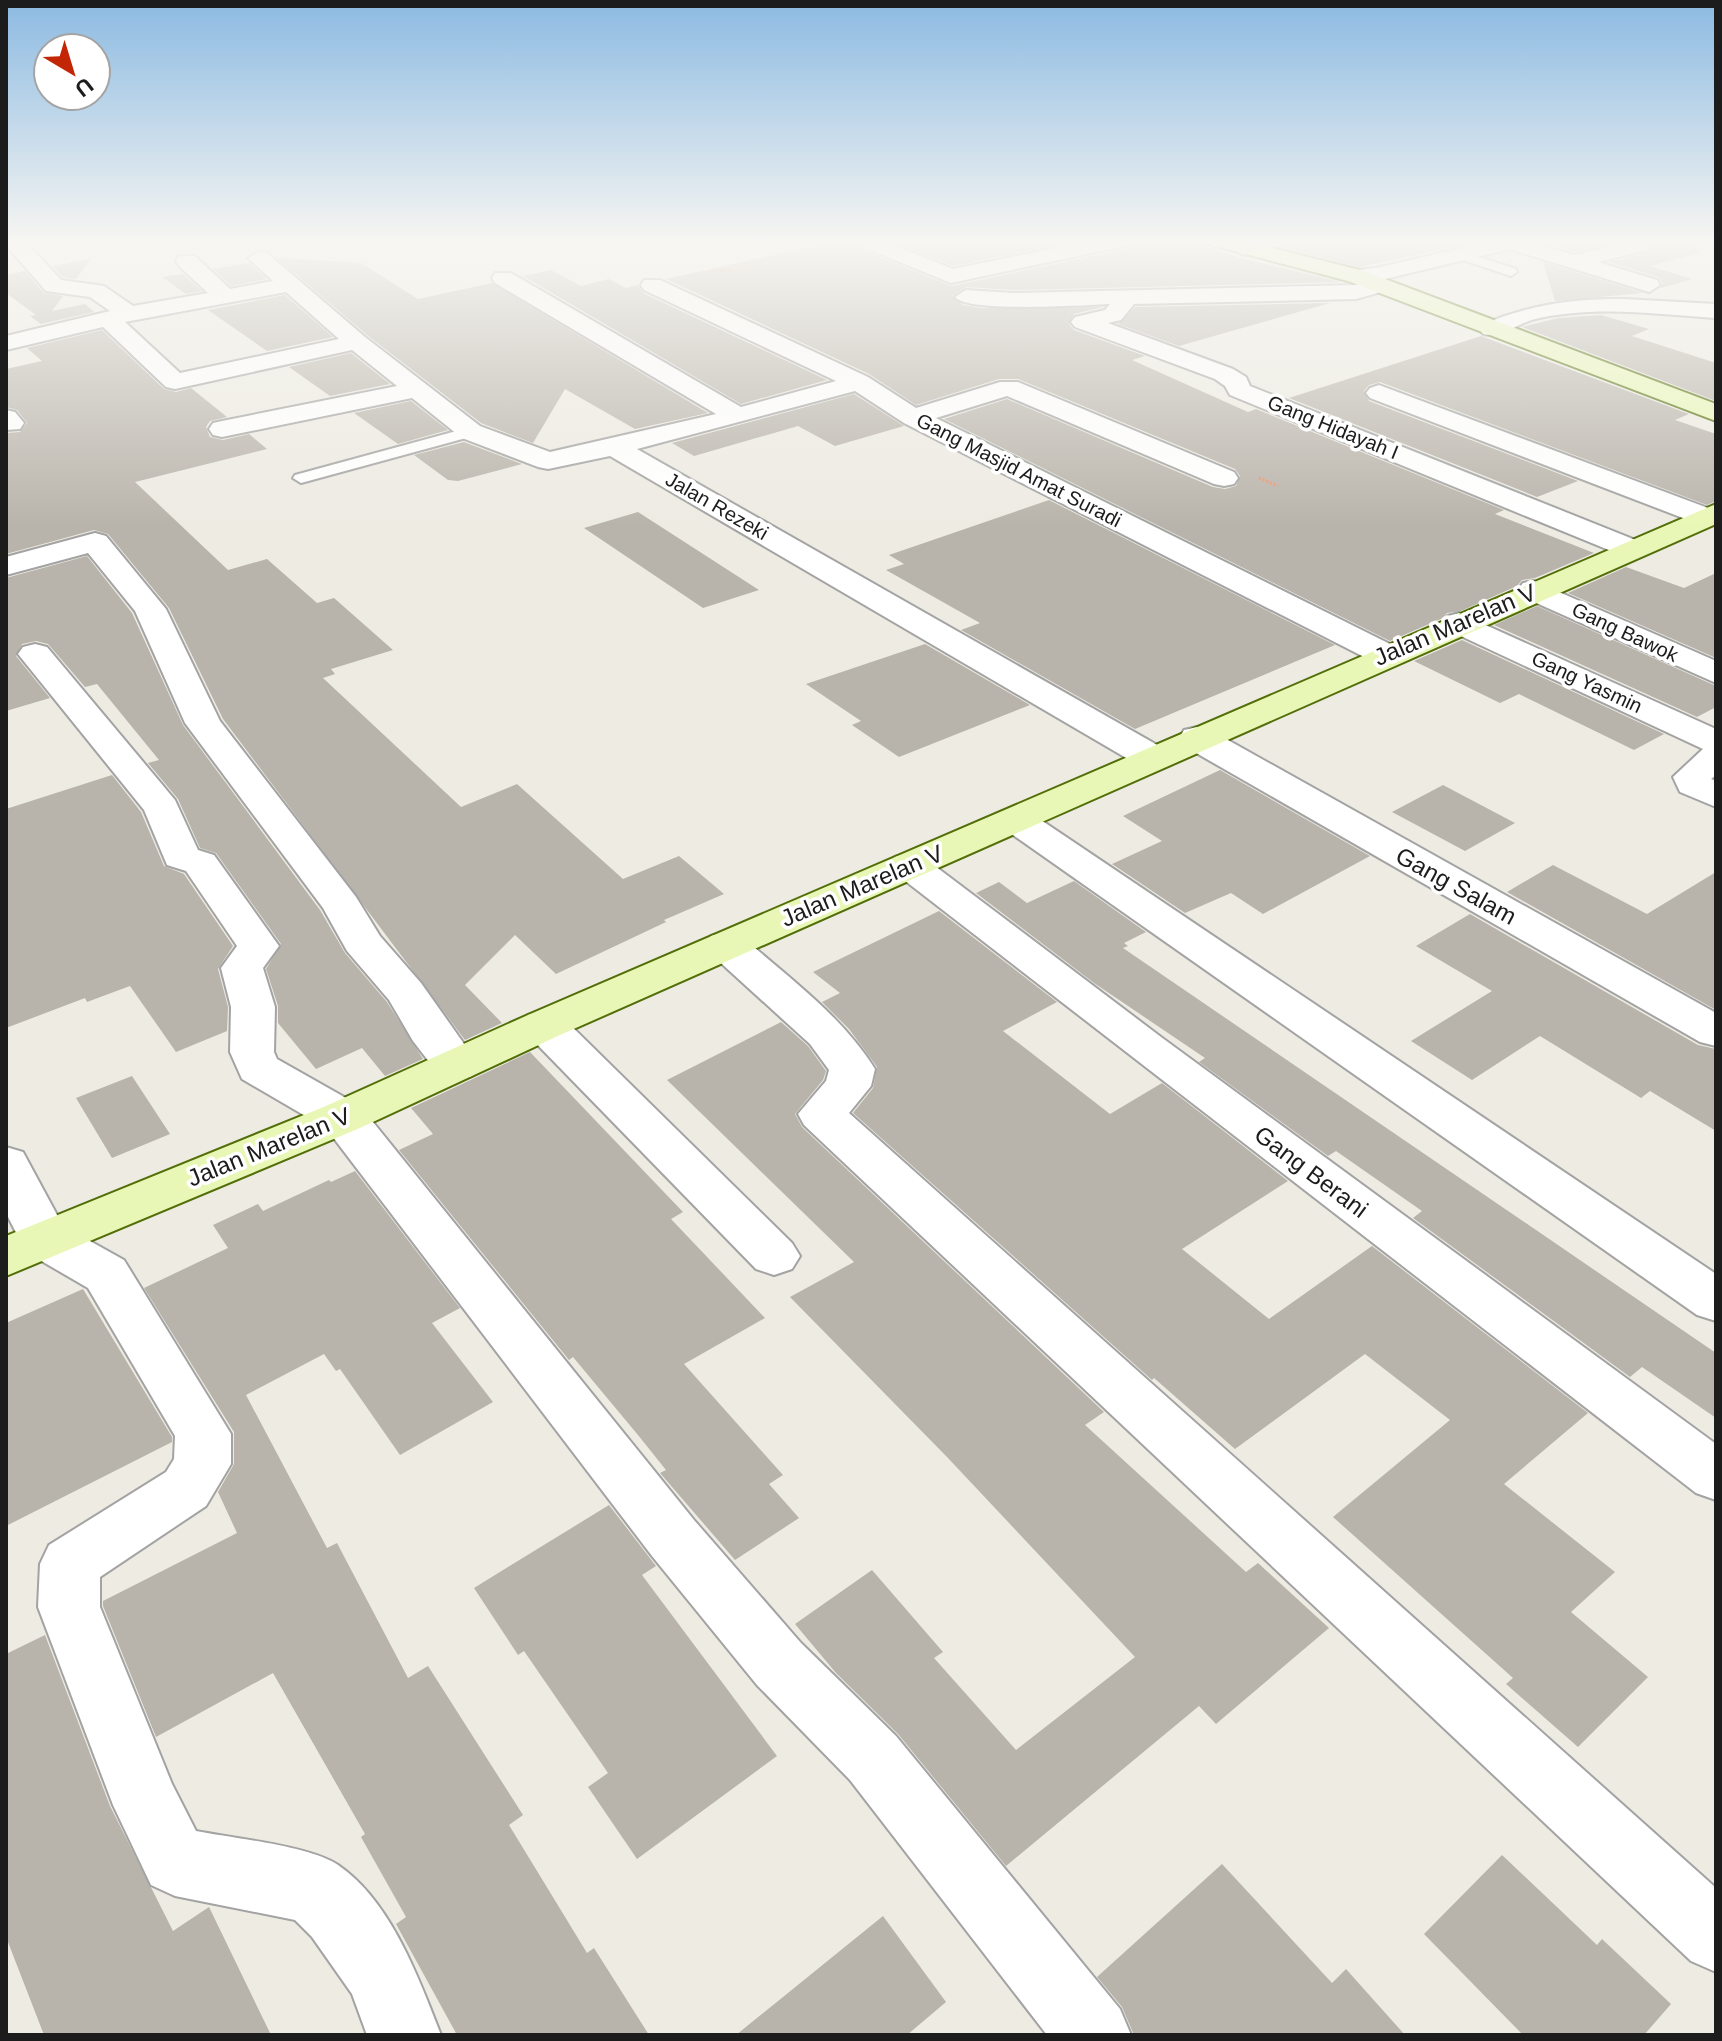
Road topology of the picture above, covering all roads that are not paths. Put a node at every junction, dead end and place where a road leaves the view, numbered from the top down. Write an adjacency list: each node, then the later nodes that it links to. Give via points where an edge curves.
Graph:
1 (42, 334): 9 (street)
2 (134, 334): 8 (street, via 175,382)
3 (348, 334): 8 (street)
4 (599, 334): 16 (street)
5 (757, 334): 10 (street, Gang Masjid Amat Suradi)
6 (1116, 334): 27 (street, Gang Hidayah I, via 1224,374 1237,382 1239,390)
7 (1505, 334): 15 (street)
8 (357, 342): 11 (street)
9 (6, 343)
10 (859, 382): 16 (street); 17 (street, Gang Masjid Amat Suradi)
11 (419, 389): 20 (street); 21 (street)
12 (1091, 393): 14 (street)
13 (1379, 393): 26 (street)
14 (1048, 405): 17 (street, via 1009,387); 18 (street); 25 (street)
15 (1716, 413)
16 (738, 416): 23 (street)
17 (913, 417): 22 (street, Gang Masjid Amat Suradi)
18 (1007, 419)
19 (980, 428): 22 (street)
20 (222, 429)
21 (471, 432): 23 (street, via 548,461); 24 (lane)
22 (952, 437): 32 (street, Gang Masjid Amat Suradi)
23 (614, 447): 37 (street, Jalan Rezeki)
24 (301, 478)
25 (1224, 478)
26 (1703, 527): 27 (street, Jalan Marelan V)
27 (1632, 549): 29 (street, Jalan Marelan V)
28 (6, 566): 44 (street, via 95,542 150,609 203,723)
29 (1534, 590): 30 (street, Jalan Marelan V); 33 (street, Gang Bawok)
30 (1459, 623): 32 (street, Jalan Marelan V); 35 (street, Gang Yasmin)
31 (35, 654): 45 (street, via 162,808 181,857 200,863 251,933 258,946 242,968 253,1007 252,1052 258,1068)
32 (1386, 655): 34 (street, Jalan Marelan V)
33 (1716, 673)
34 (1197, 738): 37 (street, Jalan Marelan V); 43 (street, Gang Salam)
35 (1716, 742)
36 (1716, 757): 38 (street, via 1691,777 1693,784)
37 (1153, 758): 39 (street, Jalan Marelan V)
38 (1716, 796)
39 (1025, 816): 40 (street, Jalan Marelan V); 49 (street); 50 (street)
40 (909, 865): 41 (street, Jalan Marelan V); 51 (street, Gang Berani)
41 (726, 945): 42 (street, Jalan Marelan V); 52 (street, via 826,1034 852,1069 848,1086 821,1114)
42 (544, 1025): 44 (street, Jalan Marelan V); 48 (street)
43 (1716, 1032)
44 (456, 1065): 45 (street, Jalan Marelan V)
45 (343, 1117): 47 (street, Jalan Marelan V); 54 (street, via 673,1538 779,1664 873,1758)
46 (6, 1164): 47 (street)
47 (25, 1248): 53 (street, via 106,1274 203,1434 202,1464 186,1489 70,1564 69,1607 147,1805 175,1861 313,1889 337,1912 381,1973)
48 (774, 1256)
49 (1716, 1269)
50 (1716, 1301)
51 (1716, 1476)
52 (1716, 1936)
53 (404, 2035)
54 (1094, 2035)

